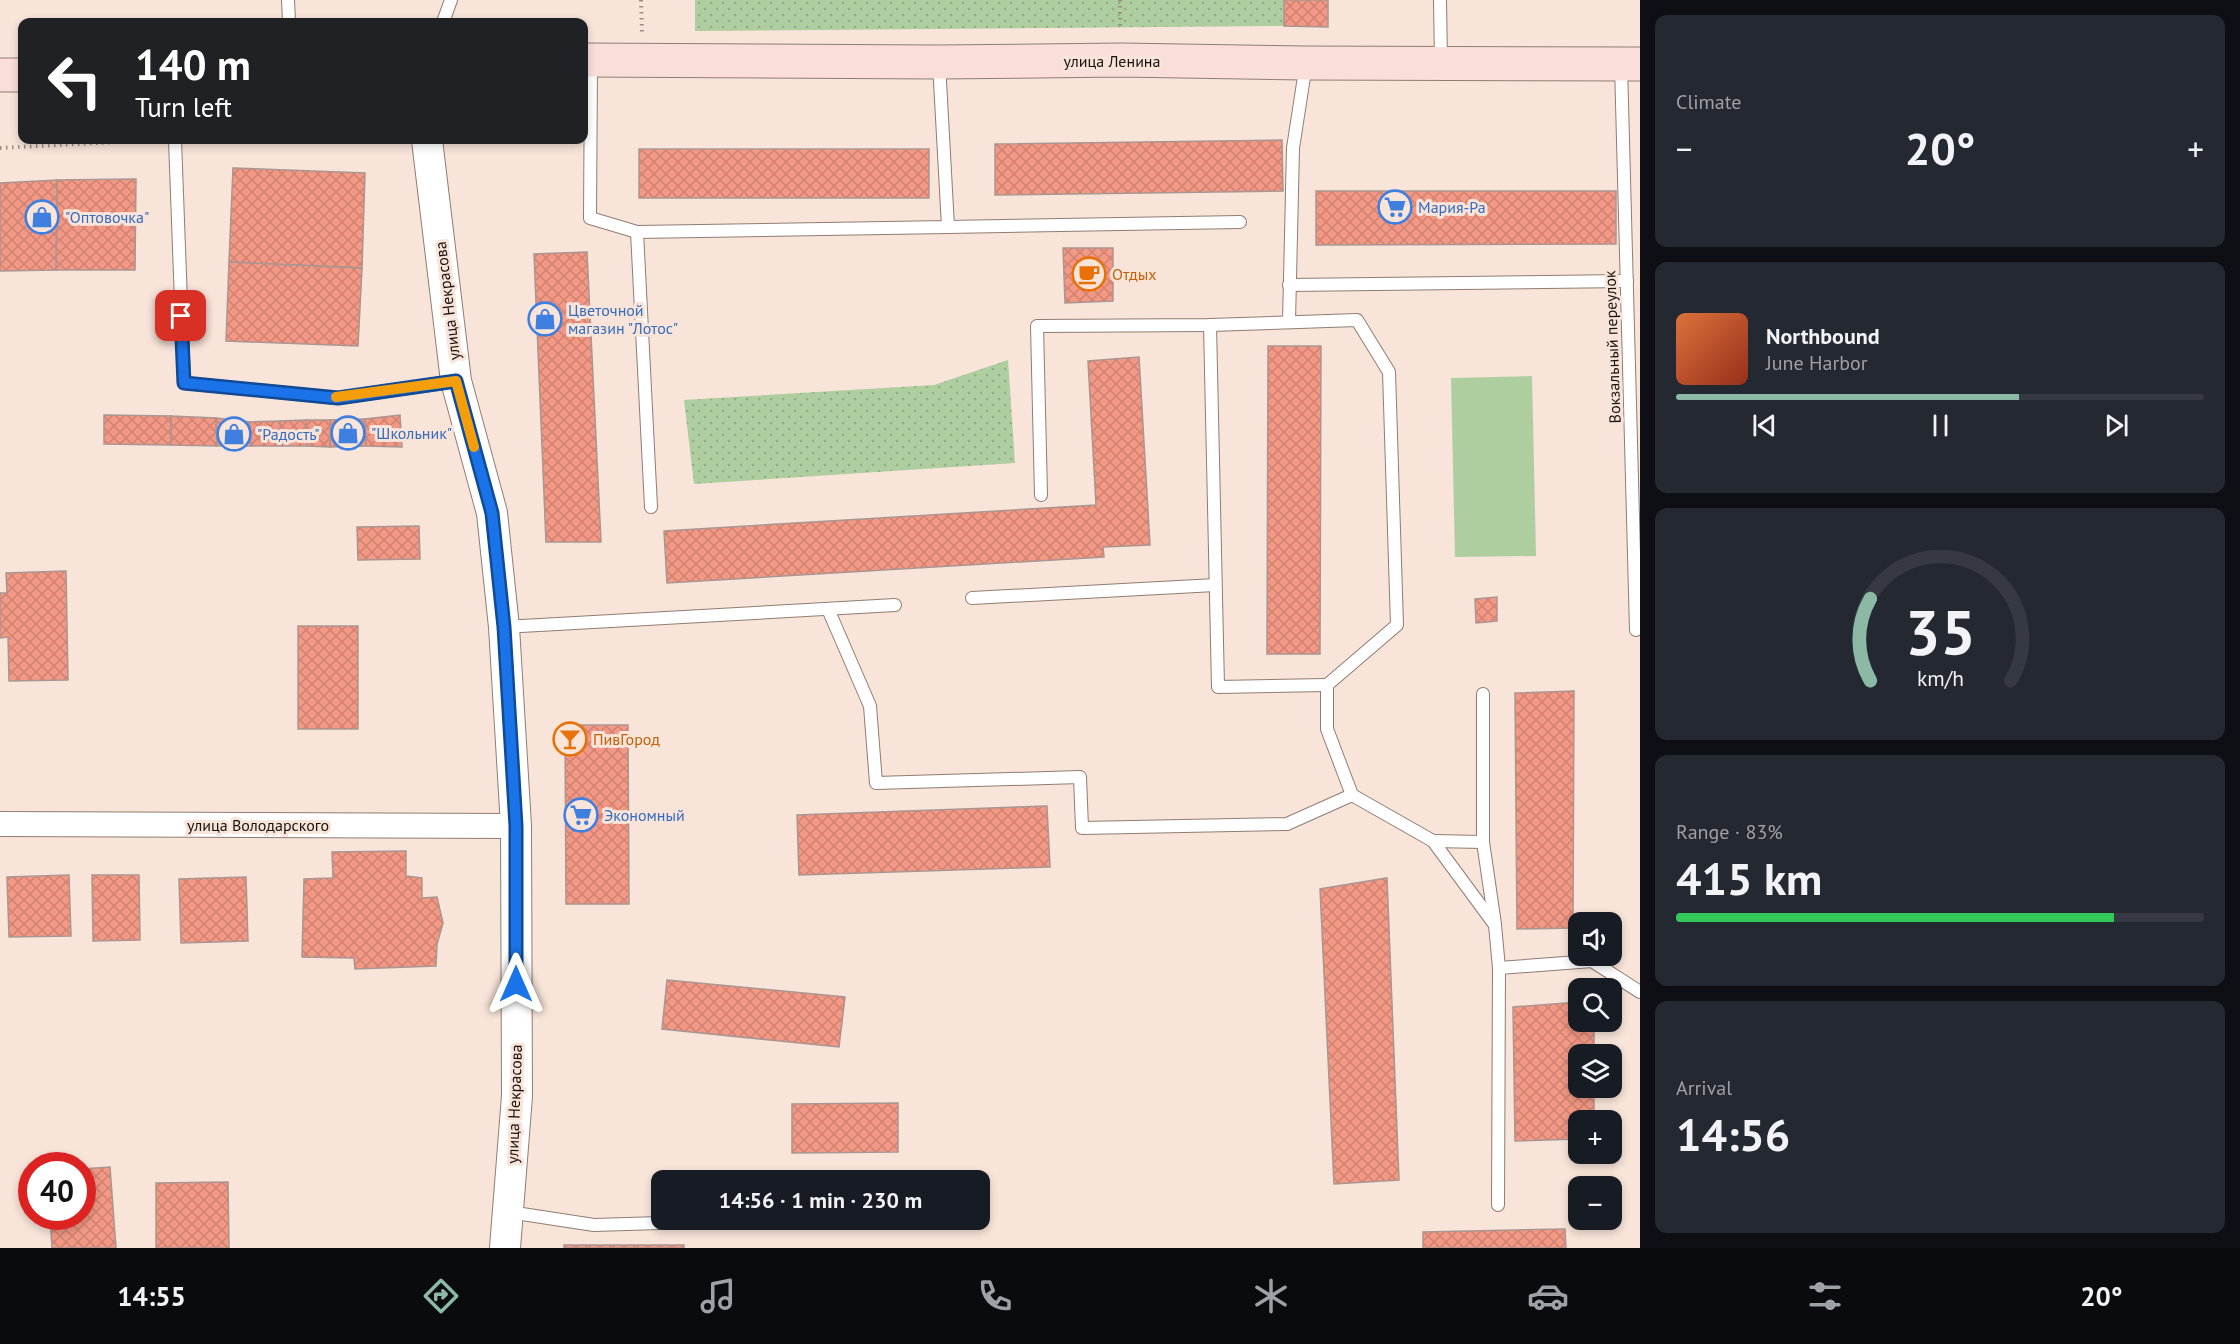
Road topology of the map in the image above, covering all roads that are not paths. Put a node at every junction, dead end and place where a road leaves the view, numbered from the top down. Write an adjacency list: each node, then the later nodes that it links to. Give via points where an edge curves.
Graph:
1 (288, 0): 4 (lane)
2 (451, 0): 5 (lane)
3 (1440, 0): 9 (lane)
4 (289, 18)
5 (444, 18)
6 (588, 60): 7 (main road, улица Ленина)
7 (938, 62): 8 (main road, улица Ленина); 17 (lane)
8 (1306, 63): 9 (main road, улица Ленина); 20 (lane, via 1293,148)
9 (1441, 63): 10 (main road, улица Ленина)
10 (1631, 64): 19 (lane, Вокзальный переулок)
11 (0, 75): 12 (main road)
12 (18, 75)
13 (588, 113): 18 (lane, via 590,218)
14 (175, 144): 23 (lane, via 184,383 338,398)
15 (427, 144): 23 (street, улица Некрасова)
16 (1240, 222): 17 (lane)
17 (948, 227): 18 (lane)
18 (637, 232): 25 (lane)
19 (1627, 281): 20 (lane); 31 (lane, Вокзальный переулок)
20 (1289, 285): 21 (lane)
21 (1288, 322): 22 (lane); 32 (lane, via 1357,320 1389,372 1397,626)
22 (1210, 325): 24 (lane, via 1037,326); 26 (lane)
23 (456, 381): 30 (street, улица Некрасова, via 492,513)
24 (1041, 495)
25 (651, 507)
26 (1215, 585): 27 (lane); 32 (lane, via 1218,687)
27 (972, 598)
28 (895, 605): 29 (lane)
29 (828, 609): 30 (lane); 34 (lane, via 870,706 876,783 1080,777 1082,828 1287,824)
30 (504, 627): 36 (street, улица Некрасова)
31 (1636, 630)
32 (1327, 685): 34 (lane, via 1327,729)
33 (1483, 694): 38 (lane)
34 (1352, 795): 37 (lane)
35 (0, 825): 36 (street, улица Володарского)
36 (516, 826): 43 (street, улица Некрасова, via 517,1096)
37 (1433, 841): 38 (lane); 39 (lane)
38 (1483, 842): 39 (lane)
39 (1495, 925): 40 (lane)
40 (1499, 968): 41 (lane, via 1592,961); 42 (lane)
41 (1640, 993)
42 (1498, 1205)
43 (509, 1212): 44 (lane, via 594,1225); 45 (street, улица Некрасова)
44 (651, 1222)
45 (505, 1248)

